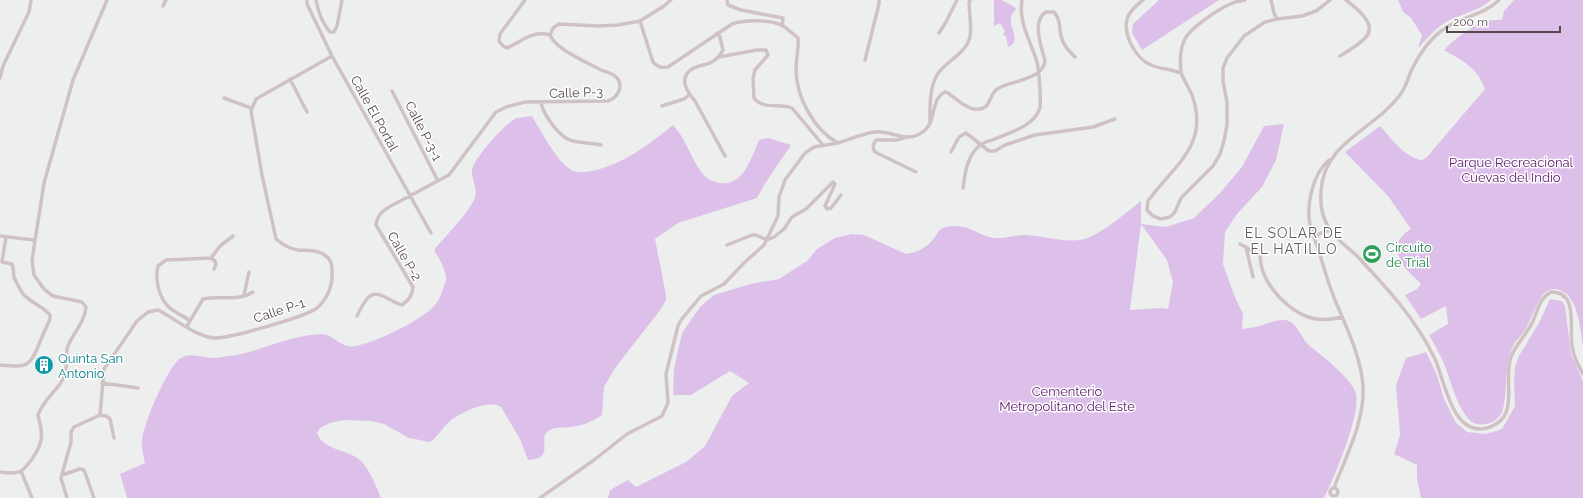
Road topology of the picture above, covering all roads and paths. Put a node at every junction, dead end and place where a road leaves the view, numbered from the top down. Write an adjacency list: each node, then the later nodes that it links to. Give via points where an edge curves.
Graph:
1 (31, 0): 34 (street, via 29,12 3,66)
2 (108, 0): 64 (street, via 73,80 44,183)
3 (166, 0): 20 (street)
4 (307, 0): 27 (street, Calle El Portal)
5 (316, 0): 6 (street, via 318,11 330,32 334,32 338,26)
6 (342, 0)
7 (525, 0): 26 (street, via 500,34 499,41 507,48 534,34 543,32)
8 (671, 0): 22 (street)
9 (727, 0): 23 (street, via 728,5 741,10 783,18)
10 (879, 0): 31 (street)
11 (956, 0): 25 (street)
12 (970, 0): 44 (street, via 970,42 942,68 933,82)
13 (1022, 0): 32 (street, via 1020,11 1037,64)
14 (1142, 0): 33 (street, via 1127,20 1130,42 1143,61 1152,66)
15 (1245, 0): 33 (street, via 1231,3 1213,14 1185,38 1180,62)
16 (1271, 0): 21 (street)
17 (1330, 0): 21 (street, via 1316,11 1302,16)
18 (1346, 0): 28 (street, via 1362,14 1370,30 1367,37)
19 (1499, 0): 52 (street, via 1483,11 1455,22 1436,36 1418,59 1396,100)
20 (163, 6)
21 (1277, 19): 33 (street, via 1265,22 1244,36 1227,58 1222,82 1227,102 1227,125 1220,154 1213,166 1181,198 1175,212 1170,217 1161,219 1147,210 1148,201 1192,146 1197,123 1192,95)
22 (640, 21): 24 (street, via 653,62 662,68); 26 (street, via 598,26 559,24 553,28)
23 (782, 25): 24 (street, via 773,22 740,21); 46 (street, via 798,38 796,70 799,90 805,103 819,128)
24 (717, 33): 29 (street, via 723,50)
25 (939, 33)
26 (550, 35): 39 (street, Calle P-3, via 557,45 616,77 620,91 615,98 608,101)
27 (332, 56): 35 (street); 57 (street, Calle El Portal)
28 (1340, 56)
29 (719, 57): 37 (street, via 692,69 687,74 684,85); 49 (street, via 766,50 768,55 755,70 754,98 760,103 792,108)
30 (1075, 57): 32 (street, via 1062,41 1057,15 1054,12 1046,12 1040,18 1039,29 1045,65)
31 (865, 60)
32 (1037, 72): 44 (street, via 1024,80 997,88 984,108 968,108 948,93 941,94 937,99); 47 (street, via 1040,108 1035,117 1018,129)
33 (1181, 73)
34 (0, 78)
35 (290, 79): 41 (street, via 256,99); 42 (street)
36 (392, 91): 54 (street, Calle P-3-1)
37 (689, 95): 40 (street); 51 (street, via 695,101)
38 (224, 98): 41 (street)
39 (541, 103): 48 (street, via 543,111 563,137 571,141 590,142); 54 (street, Calle P-3, via 525,102 506,106 496,112 457,166 449,175)
40 (662, 106)
41 (251, 108): 81 (street, Calle P-1, via 276,239 297,250 320,252 329,259 333,266 330,289 317,308 264,326 215,338 204,336)
42 (307, 112)
43 (1115, 119): 47 (street, via 1094,127 1035,135 995,151 989,151)
44 (930, 126): 45 (street, via 915,137)
45 (905, 137): 46 (street, via 887,132 874,132); 53 (street, via 897,140 876,140 873,148 875,152)
46 (838, 143): 49 (street)
47 (981, 145): 50 (street, via 966,133 959,137); 55 (street, via 971,156)
48 (601, 146)
49 (823, 146): 65 (street, via 814,147 805,153 785,180 778,216)
50 (952, 152)
51 (726, 156)
52 (1331, 158): 58 (street, via 1322,180 1320,195); 63 (street, via 1324,164 1317,177 1311,199 1309,217)
53 (916, 172)
54 (438, 181): 57 (street, Calle P-3)
55 (963, 188)
56 (841, 195): 65 (street, via 831,208 826,209 835,184 833,182 806,209 792,217 784,229)
57 (410, 196): 59 (street, Calle El Portal); 78 (street, Calle P-2, via 381,212 376,219 376,225 413,286 412,295 408,301 395,304 379,294 373,294 368,297)
58 (1330, 230): 63 (street, via 1319,234); 83 (street, via 1392,293 1411,318 1434,357 1456,414 1465,425 1484,429 1495,425 1504,416 1510,398 1511,358 1532,325 1541,300 1551,292 1564,297 1570,308 1572,346)
59 (431, 233)
60 (0, 236): 62 (street)
61 (233, 236): 71 (street, via 220,246)
62 (6, 237): 64 (street); 72 (street)
63 (1315, 239): 79 (street)
64 (34, 240): 88 (street, via 32,260 34,275 38,282 53,296 82,302 86,307 86,316 68,346 65,376 39,412 42,441 40,448)
65 (768, 240): 67 (street, via 752,235); 95 (street, via 724,284 701,296 681,320 666,374 668,403 662,416 627,434)
66 (1240, 244): 68 (street)
67 (727, 245)
68 (1246, 247): 70 (street); 75 (street)
69 (1262, 247): 70 (street)
70 (1259, 255): 79 (street, via 1269,283 1285,304 1308,317 1320,320)
71 (211, 258): 73 (street, via 216,264); 80 (street, via 166,260 158,266 156,273 160,295 167,305)
72 (1, 262): 82 (street, via 12,264 14,277 23,293 48,312 50,318 32,360 20,367)
73 (214, 269)
74 (249, 272): 77 (street)
75 (1253, 277)
76 (254, 292): 77 (street)
77 (244, 296): 80 (street, via 202,299)
78 (357, 316)
79 (1342, 317): 91 (street, via 1359,362 1363,388 1356,433)
80 (189, 320): 81 (street)
81 (187, 326): 84 (street, Calle P-1, via 158,310 148,312 137,321 104,369)
82 (0, 365)
83 (1583, 374)
84 (102, 383): 85 (street); 86 (street, Calle P-1)
85 (138, 388)
86 (100, 415): 87 (street, via 110,419); 90 (street, via 74,427)
87 (114, 438)
88 (21, 471): 89 (street); 92 (street)
89 (0, 472)
90 (62, 475): 93 (street); 94 (street, via 84,470)
91 (1334, 488)
92 (32, 498)
93 (67, 498)
94 (94, 498)
95 (540, 498)

